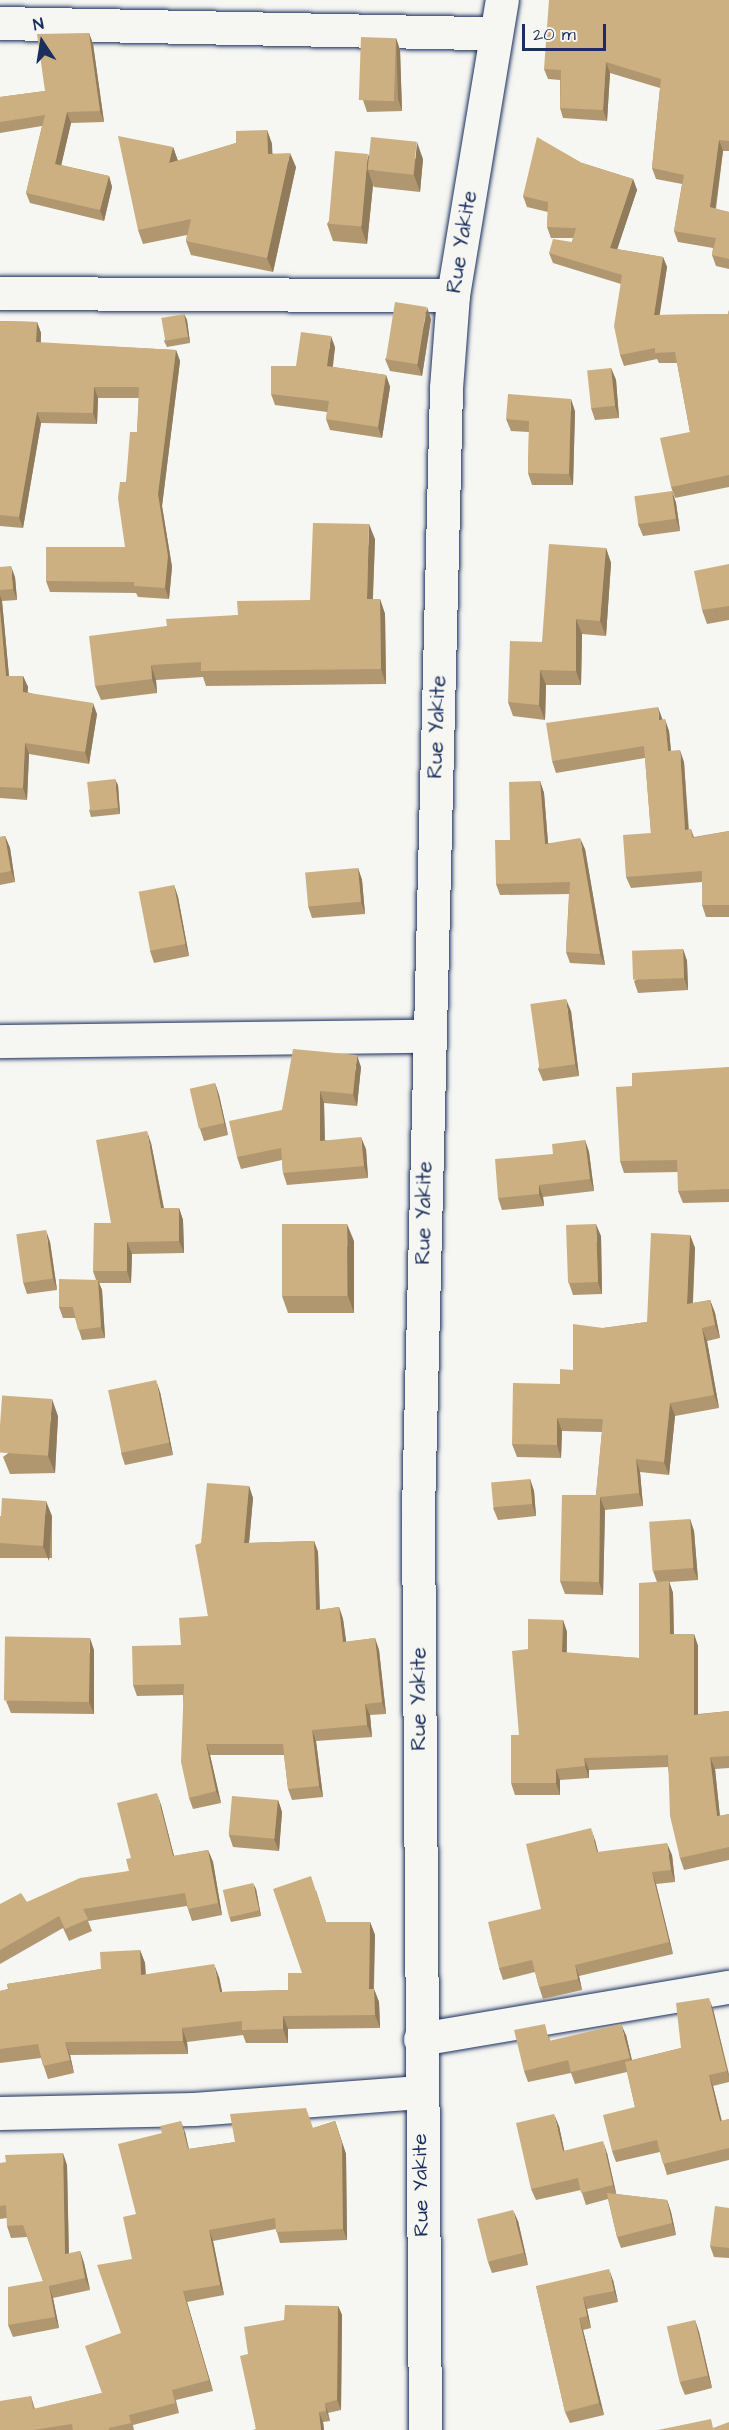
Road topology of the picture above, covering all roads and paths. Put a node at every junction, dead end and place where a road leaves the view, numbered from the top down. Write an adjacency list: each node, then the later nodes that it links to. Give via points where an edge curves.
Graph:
1 (502, 0): 3 (main road, Rue Yakite)
2 (0, 23): 3 (main road)
3 (495, 33): 5 (main road, Rue Yakite)
4 (0, 293): 5 (main road)
5 (453, 295): 6 (main road, Rue Yakite)
6 (426, 1036): 7 (main road); 9 (main road, Rue Yakite, via 418,1511)
7 (0, 1041)
8 (729, 1987): 9 (main road)
9 (420, 2039): 10 (main road, Rue Yakite)
10 (419, 2092): 11 (main road, via 194,2109); 12 (main road, Rue Yakite)
11 (0, 2113)
12 (425, 2430)

